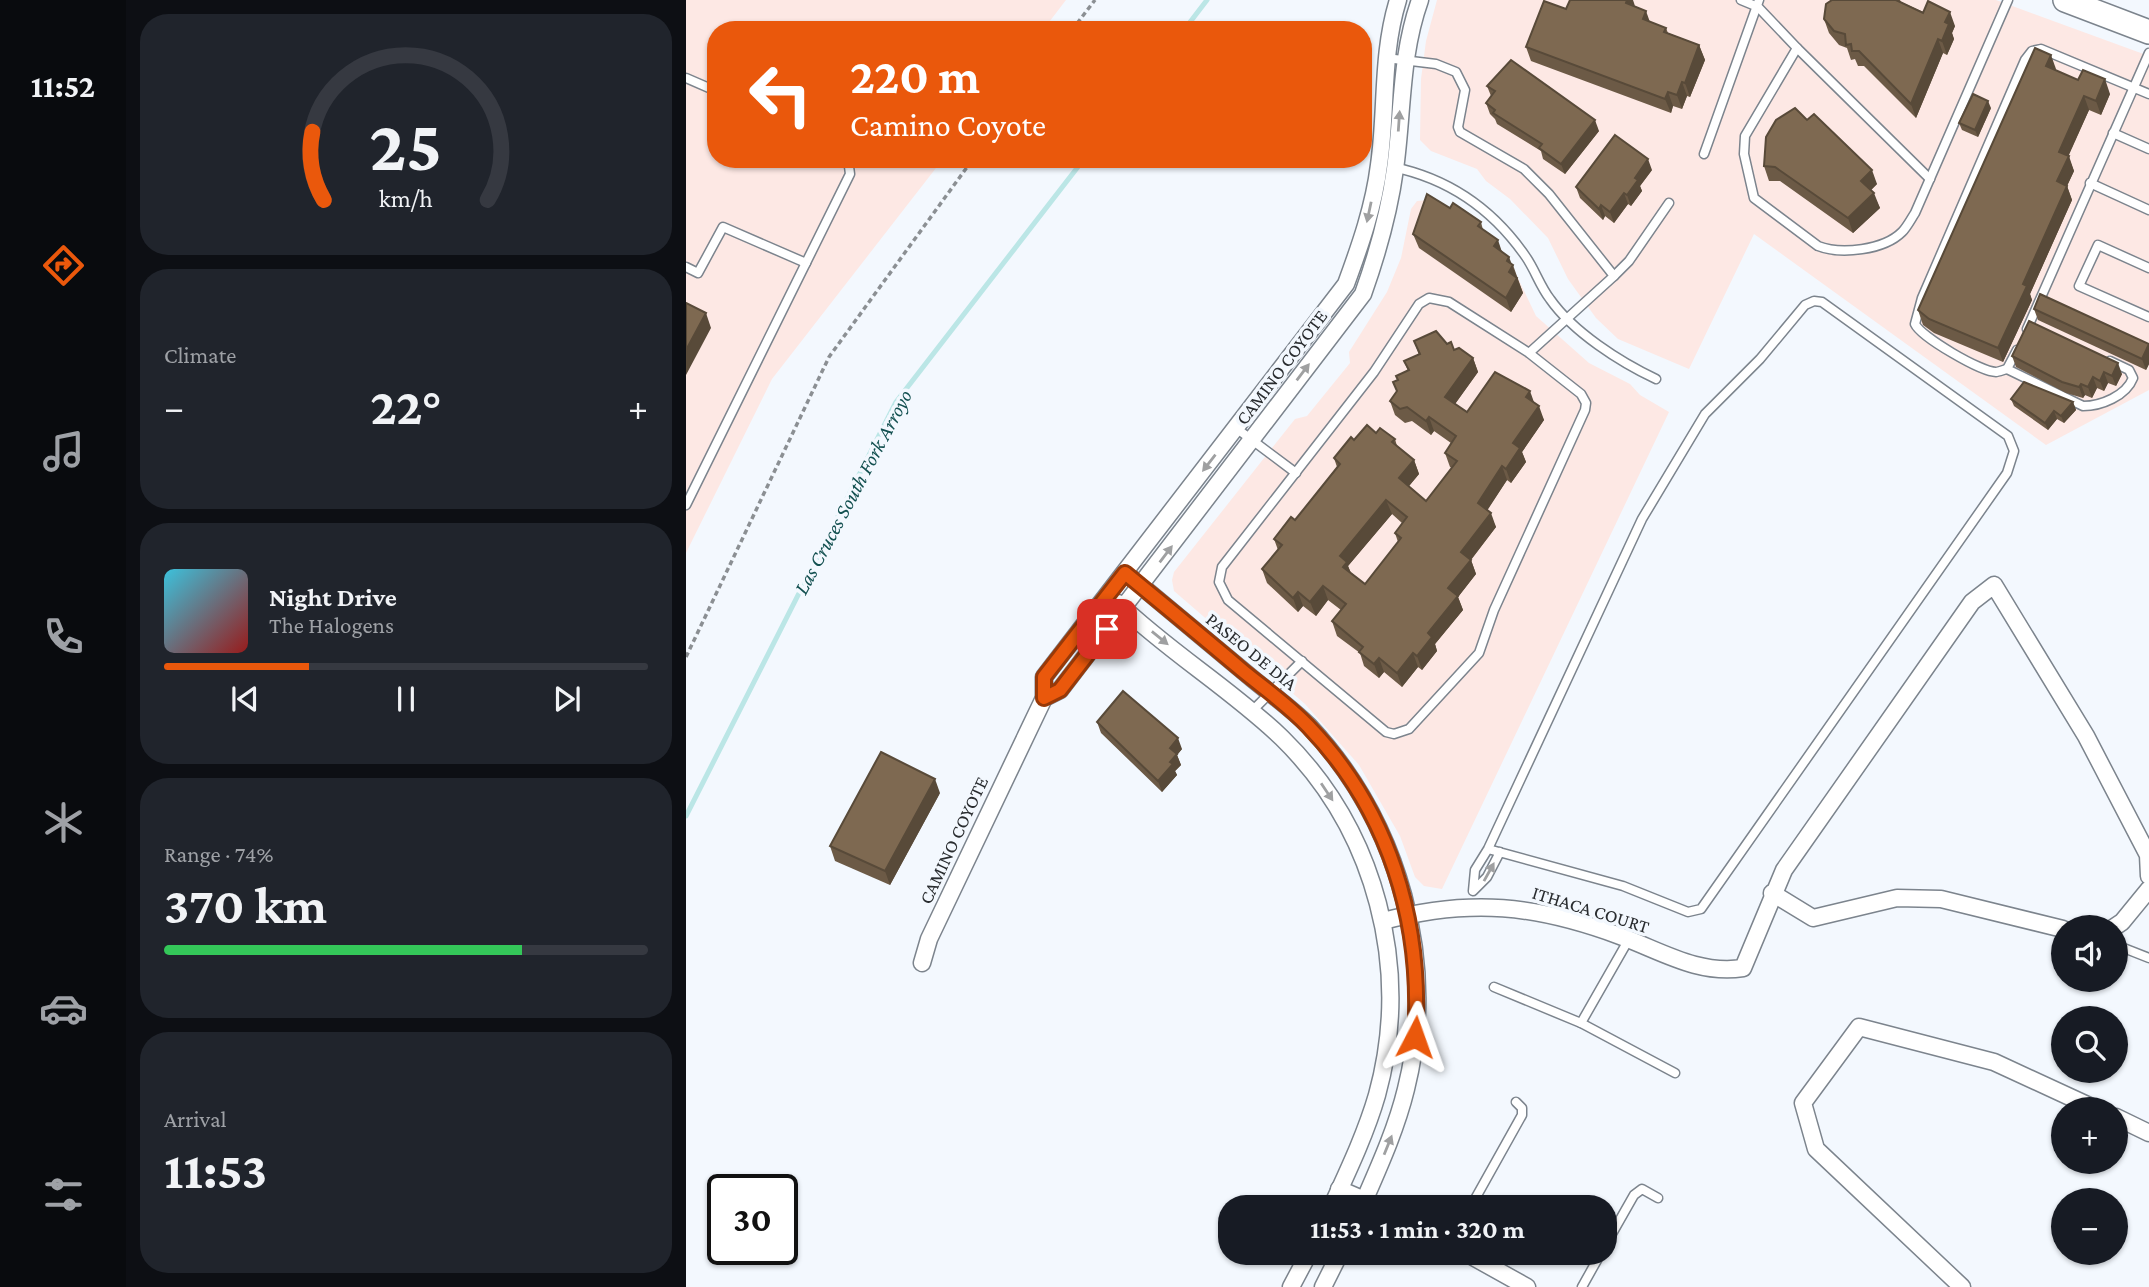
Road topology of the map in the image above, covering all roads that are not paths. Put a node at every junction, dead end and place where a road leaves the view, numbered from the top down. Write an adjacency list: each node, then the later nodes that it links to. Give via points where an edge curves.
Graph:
1 (1398, 0): 10 (street, CAMINO COYOTE)
2 (1420, 0): 11 (street, CAMINO COYOTE)
3 (1741, 0): 6 (lane)
4 (2008, 0): 21 (lane)
5 (2065, 0): 7 (main road)
6 (1758, 3): 8 (lane); 18 (lane)
7 (2149, 32)
8 (1797, 48): 21 (lane); 21 (lane, via 1745,136 1750,184 1762,207 1818,246 1854,249 1881,244 1902,232)
9 (2149, 53): 14 (lane)
10 (1385, 58): 11 (lane); 19 (street, CAMINO COYOTE)
11 (1404, 60): 19 (street, CAMINO COYOTE, one-way to 11); 28 (lane, via 1456,72 1465,90 1460,132 1524,169)
12 (686, 78): 13 (lane)
13 (707, 87)
14 (2134, 88): 15 (lane); 16 (lane); 35 (lane, via 2041,49 2025,60 1922,298 1916,324 1926,337 1984,369 1997,373)
15 (2149, 94)
16 (2113, 134): 17 (lane); 22 (lane)
17 (2149, 149)
18 (1704, 154)
19 (1387, 166): 29 (lane, via 1434,178 1486,211 1506,230 1550,300); 37 (street, CAMINO COYOTE, one-way to 37, via 1346,284); 38 (street, CAMINO COYOTE, one-way to 19, via 1363,294 1384,233)
20 (849, 168): 25 (lane)
21 (1930, 178)
22 (2091, 183): 24 (lane); 31 (lane)
23 (1670, 203): 28 (lane)
24 (2149, 210)
25 (806, 263): 26 (lane, via 723,227 698,273); 40 (lane)
26 (686, 267)
27 (2149, 268): 30 (lane, via 2098,245 2079,286)
28 (1614, 276): 29 (lane)
29 (1567, 317): 33 (lane); 36 (lane, via 1606,352)
30 (2149, 317)
31 (2029, 323): 32 (lane); 35 (lane)
32 (2041, 329)
33 (1529, 353): 39 (lane, via 1449,302 1429,298 1419,304 1374,372); 45 (lane, via 1581,394 1585,410 1479,653 1409,729 1394,734)
34 (2104, 359): 35 (lane, via 2129,370 2133,378 2130,386 2094,406)
35 (2007, 369)
36 (1656, 379)
37 (1236, 428): 38 (lane); 41 (street, CAMINO COYOTE, one-way to 41)
38 (1252, 440): 39 (lane); 42 (street, CAMINO COYOTE, one-way to 38)
39 (1296, 472): 45 (lane, via 1222,567 1219,582 1228,600)
40 (686, 505)
41 (1125, 573): 42 (street, PASEO DE DIA); 43 (street, CAMINO COYOTE)
42 (1141, 586): 44 (street, CAMINO COYOTE); 46 (street, PASEO DE DIA)
43 (1108, 594): 44 (street); 47 (street, CAMINO COYOTE, via 1044,677)
44 (1123, 608): 47 (street, CAMINO COYOTE, via 1060,690); 48 (street, one-way to 48)
45 (1302, 662): 46 (lane)
46 (1271, 694): 48 (lane); 56 (street, PASEO DE DIA, via 1322,741 1360,794 1387,847)
47 (1044, 698): 63 (street, CAMINO COYOTE, via 929,939)
48 (1252, 711): 58 (street, one-way to 58, via 1293,749 1329,794 1363,857)
49 (1488, 849): 50 (lane); 50 (lane, via 1642,519 1705,414 1805,305 1822,302 2008,436 2014,451 2007,473 1702,909 1688,912 1623,886); 53 (lane, via 1475,870)
50 (1500, 852): 53 (lane, one-way to 50, via 1488,877)
51 (2149, 876): 54 (street, via 2148,855 2086,736 1994,585 1972,602)
52 (2149, 889): 57 (street)
53 (1473, 891): 55 (lane)
54 (1772, 892): 59 (street, via 1813,918 1897,898 1941,899); 60 (street, ITHACA COURT, via 1743,968 1700,967)
55 (1470, 907): 56 (street, ITHACA COURT); 60 (street, ITHACA COURT, via 1529,909)
56 (1409, 914): 58 (street, ITHACA COURT); 74 (street, PASEO DE DIA, one-way to 56, via 1394,1131 1413,1054 1417,982)
57 (2128, 915)
58 (1383, 921): 71 (street, via 1390,985 1385,1057 1373,1107)
59 (2051, 926)
60 (1629, 939): 65 (lane)
61 (2128, 950): 62 (lane)
62 (2149, 958)
63 (922, 963)
64 (1494, 987): 65 (lane)
65 (1581, 1023): 66 (lane)
66 (1675, 1073)
67 (2070, 1097): 86 (street, via 1994,1062 1859,1027 1803,1103 1816,1149)
68 (1516, 1102): 75 (lane, via 1522,1115)
69 (2128, 1122): 70 (street)
70 (2149, 1132)
71 (1339, 1189): 72 (street); 73 (street)
72 (1336, 1195)
73 (1349, 1195)
74 (1366, 1195)
75 (1477, 1195)
76 (1658, 1198): 77 (lane, via 1642,1189)
77 (1617, 1225)
78 (1303, 1265): 82 (street)
79 (1333, 1265): 83 (street)
80 (1488, 1265): 84 (street)
81 (1594, 1265): 85 (lane)
82 (1291, 1287)
83 (1323, 1287)
84 (1527, 1287)
85 (1582, 1287)
86 (1962, 1287)

